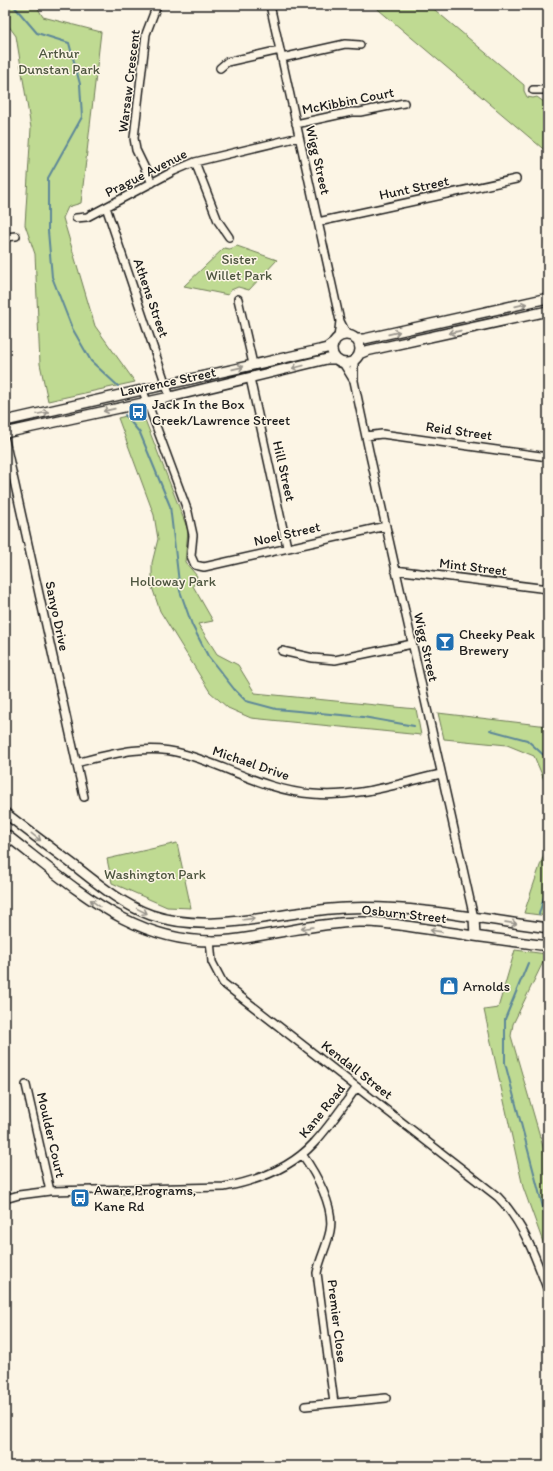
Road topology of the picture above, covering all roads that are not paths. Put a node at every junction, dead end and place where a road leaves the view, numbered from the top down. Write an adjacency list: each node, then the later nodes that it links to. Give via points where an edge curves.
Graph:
1 (156, 5): 14 (street, Warsaw Crescent, via 146,34 134,138 136,150)
2 (270, 5): 4 (street, Wigg Street)
3 (360, 45): 5 (street, via 345,44)
4 (280, 50): 5 (street, Wigg Street); 6 (street, via 227,62)
5 (282, 58): 10 (street, Wigg Street)
6 (220, 68)
7 (533, 90): 8 (street)
8 (548, 90)
9 (404, 104): 10 (street, McKibbin Court)
10 (296, 124): 11 (street, Wigg Street)
11 (299, 137): 12 (street, Prague Avenue); 17 (street, Wigg Street)
12 (195, 162): 14 (street, Prague Avenue); 20 (street, via 218,221)
13 (516, 178): 17 (street, Hunt Street)
14 (152, 183): 15 (street, Prague Avenue)
15 (106, 207): 16 (street, Prague Avenue, via 87,217); 32 (street, Athens Street)
16 (76, 218)
17 (318, 222): 26 (street, Wigg Street)
18 (16, 236): 19 (street)
19 (5, 237)
20 (228, 237)
21 (548, 298): 24 (street, Lawrence Street, one-way to 21)
22 (238, 299): 29 (street)
23 (548, 311): 25 (street)
24 (468, 316): 25 (street); 26 (street, Lawrence Street, one-way to 24, via 364,340)
25 (471, 328): 27 (street, one-way to 27, via 366,351)
26 (344, 339): 27 (street, via 360,346); 28 (street, via 332,351); 29 (street, Lawrence Street, via 327,348)
27 (357, 357): 28 (street, Lawrence Street); 31 (street, Wigg Street)
28 (339, 361): 30 (street, Lawrence Street, one-way to 30, via 327,359); 31 (street, Wigg Street)
29 (253, 364): 32 (street, Lawrence Street, one-way to 29)
30 (250, 378): 34 (street, Lawrence Street); 42 (street, Hill Street)
31 (354, 381): 38 (street, Wigg Street)
32 (166, 384): 33 (street, Lawrence Street); 34 (street, Athens Street)
33 (143, 391): 35 (street); 36 (street, Lawrence Street, one-way to 33)
34 (170, 397): 35 (street, Lawrence Street)
35 (147, 401): 37 (street, Lawrence Street, one-way to 37); 42 (street, Noel Street, via 188,512 193,535 194,564 204,567)
36 (5, 421)
37 (5, 433)
38 (366, 436): 40 (street, Reid Street, via 382,434); 41 (street, Wigg Street)
39 (5, 440): 47 (street, Sanyo Drive)
40 (548, 457)
41 (386, 526): 42 (street, Noel Street); 43 (street, Wigg Street)
42 (287, 546)
43 (395, 570): 44 (street, Mint Street); 45 (street, Wigg Street)
44 (548, 589)
45 (412, 644): 46 (street, via 335,660); 48 (street, Wigg Street)
46 (282, 651)
47 (76, 763): 48 (street, Michael Drive, via 133,750 183,753 273,786 294,792 328,795 360,793); 49 (street, Sanyo Drive)
48 (441, 774): 52 (street, Wigg Street)
49 (84, 798)
50 (5, 813): 53 (street, Osburn Street, one-way to 53, via 104,889 130,904 168,919)
51 (5, 834): 56 (street, Osburn Street, one-way to 51, via 156,934 124,920 97,904)
52 (474, 918): 53 (street, Osburn Street, one-way to 52, via 346,908 387,908); 54 (street, Osburn Street, one-way to 54); 55 (street)
53 (210, 924): 56 (street)
54 (548, 928)
55 (475, 936): 56 (street, Osburn Street, one-way to 56, via 386,923 360,922 230,940); 57 (street, Osburn Street)
56 (210, 940): 59 (street, Kendall Street, via 212,962 223,983)
57 (548, 946)
58 (26, 1085): 61 (street, Moulder Court)
59 (357, 1087): 60 (street, Kane Road, via 314,1144); 63 (street, Kendall Street, via 510,1208)
60 (302, 1154): 61 (street, Kane Road, via 269,1174 224,1187); 65 (street, Premier Close, via 316,1173 331,1216 330,1233 318,1273)
61 (50, 1191): 62 (street, Kane Road)
62 (5, 1199)
63 (548, 1291)
64 (386, 1398): 65 (street)
65 (334, 1403): 66 (street)
66 (306, 1406)

